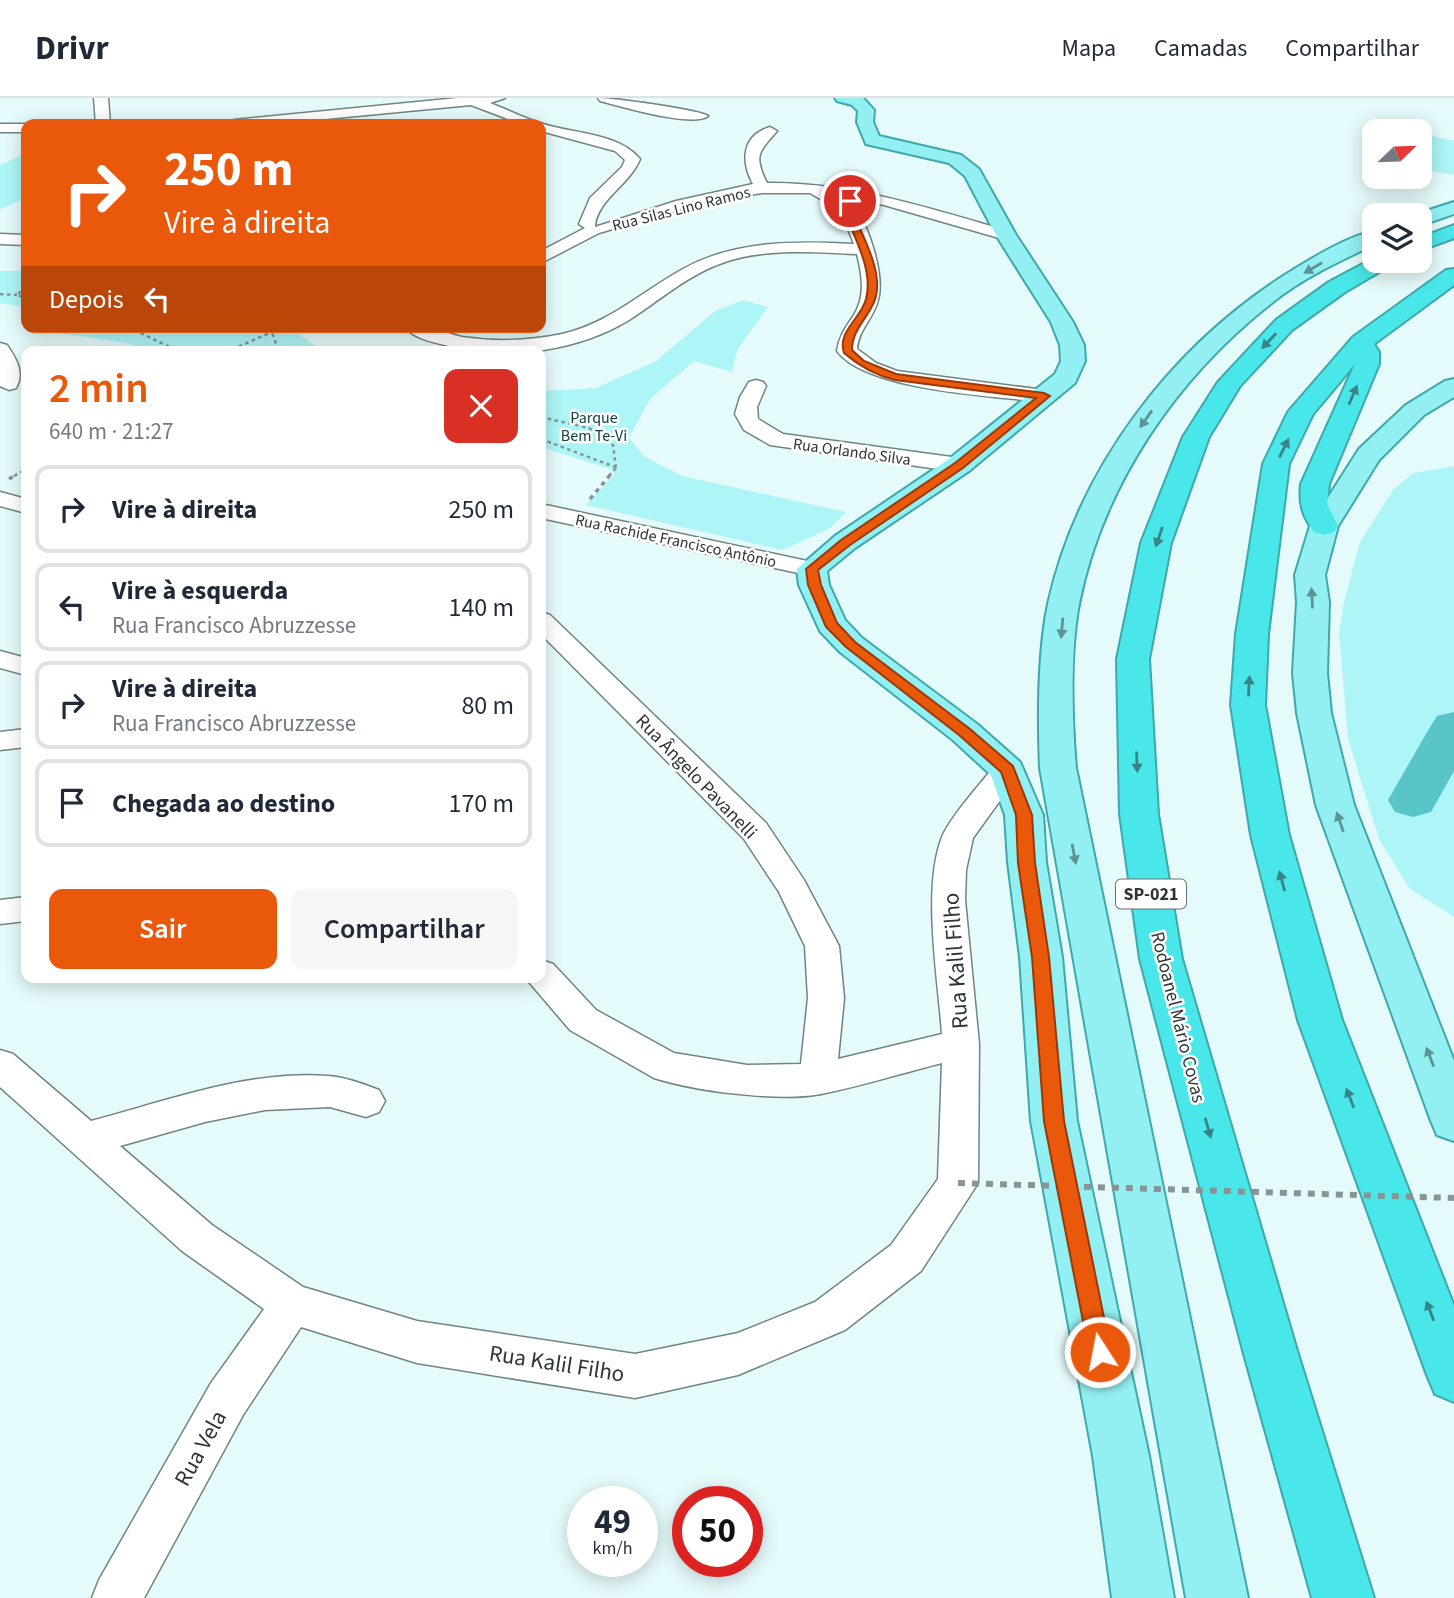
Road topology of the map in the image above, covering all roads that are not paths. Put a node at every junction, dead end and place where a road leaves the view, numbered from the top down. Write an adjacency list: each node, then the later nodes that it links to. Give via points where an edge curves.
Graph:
1 (101, 98): 9 (street)
2 (498, 98): 7 (street)
3 (605, 98): 8 (street)
4 (843, 98): 6 (main road)
5 (857, 98): 6 (street)
6 (849, 99): 22 (main road, via 866,110 872,140 964,163)
7 (474, 101): 10 (street); 11 (street)
8 (701, 116)
9 (103, 119)
10 (286, 119)
11 (519, 119)
12 (0, 128): 13 (street)
13 (21, 128)
14 (546, 128): 20 (street, via 620,148 633,159 629,169 596,201)
15 (770, 131): 16 (street, via 751,150 752,167)
16 (762, 188): 17 (street, Rua Silas Lino Ramos, via 807,188); 20 (street, Rua Silas Lino Ramos)
17 (854, 201): 22 (street, Rua Silas Lino Ramos); 27 (street)
18 (1454, 208): 19 (main road)
19 (1432, 216)
20 (594, 228): 28 (street, Rua Silas Lino Ramos)
21 (1454, 231): 25 (highway)
22 (1006, 235): 39 (main road, via 1072,345 1073,361 1066,378)
23 (0, 239): 24 (street)
24 (21, 240)
25 (1432, 240)
26 (1362, 243): 65 (main road, one-way to 65, via 1273,293 1219,336 1171,386 1110,478 1081,545 1064,601 1055,712 1058,768)
27 (862, 249): 33 (street, via 784,249 718,259 586,333); 39 (street, via 872,282 870,300 847,338 847,351 860,363 895,377)
28 (546, 255)
29 (1362, 273): 66 (highway, Rodoanel Mário Covas / SP-021, one-way to 66, via 1284,325 1230,382 1196,437 1156,543 1133,659 1139,814 1161,959)
30 (1454, 275): 32 (highway)
31 (431, 333): 34 (street, via 453,341)
32 (1362, 342): 44 (highway, one-way to 32, via 1313,504 1315,484 1367,364); 62 (highway, one-way to 32, via 1320,1020 1270,835 1248,705 1252,634 1276,464 1301,412)
33 (513, 346)
34 (513, 346)
35 (0, 349): 36 (street)
36 (12, 385)
37 (756, 386): 40 (street, Rua Orlando Silva, via 745,406 746,417 756,430 778,440)
38 (1454, 386): 44 (main road, via 1415,410 1368,455)
39 (1044, 396): 40 (main road)
40 (959, 465): 45 (main road)
41 (0, 499): 42 (street)
42 (21, 505)
43 (546, 512): 45 (street, Rua Rachide Francisco Antônio)
44 (1324, 526): 59 (main road, one-way to 44, via 1353,857 1322,757 1310,673 1310,575)
45 (812, 569): 51 (main road, via 831,624 844,638)
46 (546, 629): 57 (street, Rua Ângelo Pavanelli, via 755,831 793,888 822,946 827,999)
47 (0, 659): 48 (street)
48 (21, 665)
49 (21, 739): 50 (street)
50 (0, 741)
51 (1007, 770): 55 (street, Rua Kalil Filho, via 958,836 950,870); 64 (main road, via 1024,815 1054,1121 1121,1455)
52 (21, 910): 53 (street)
53 (0, 912)
54 (546, 979): 57 (street, via 583,1020 667,1067 747,1080)
55 (961, 1044): 57 (street); 61 (street, Rua Kalil Filho, via 958,1183 906,1258 830,1315 738,1354 635,1376 418,1342)
56 (0, 1065): 60 (street, Rua Kalil Filho)
57 (818, 1079)
58 (366, 1101): 60 (street, via 327,1090 265,1095)
59 (1454, 1121)
60 (88, 1139): 61 (street, Rua Kalil Filho, via 197,1238)
61 (292, 1304): 63 (street, Rua Vela, via 227,1399)
62 (1454, 1374)
63 (117, 1598)
64 (1143, 1598)
65 (1217, 1598)
66 (1343, 1598)

